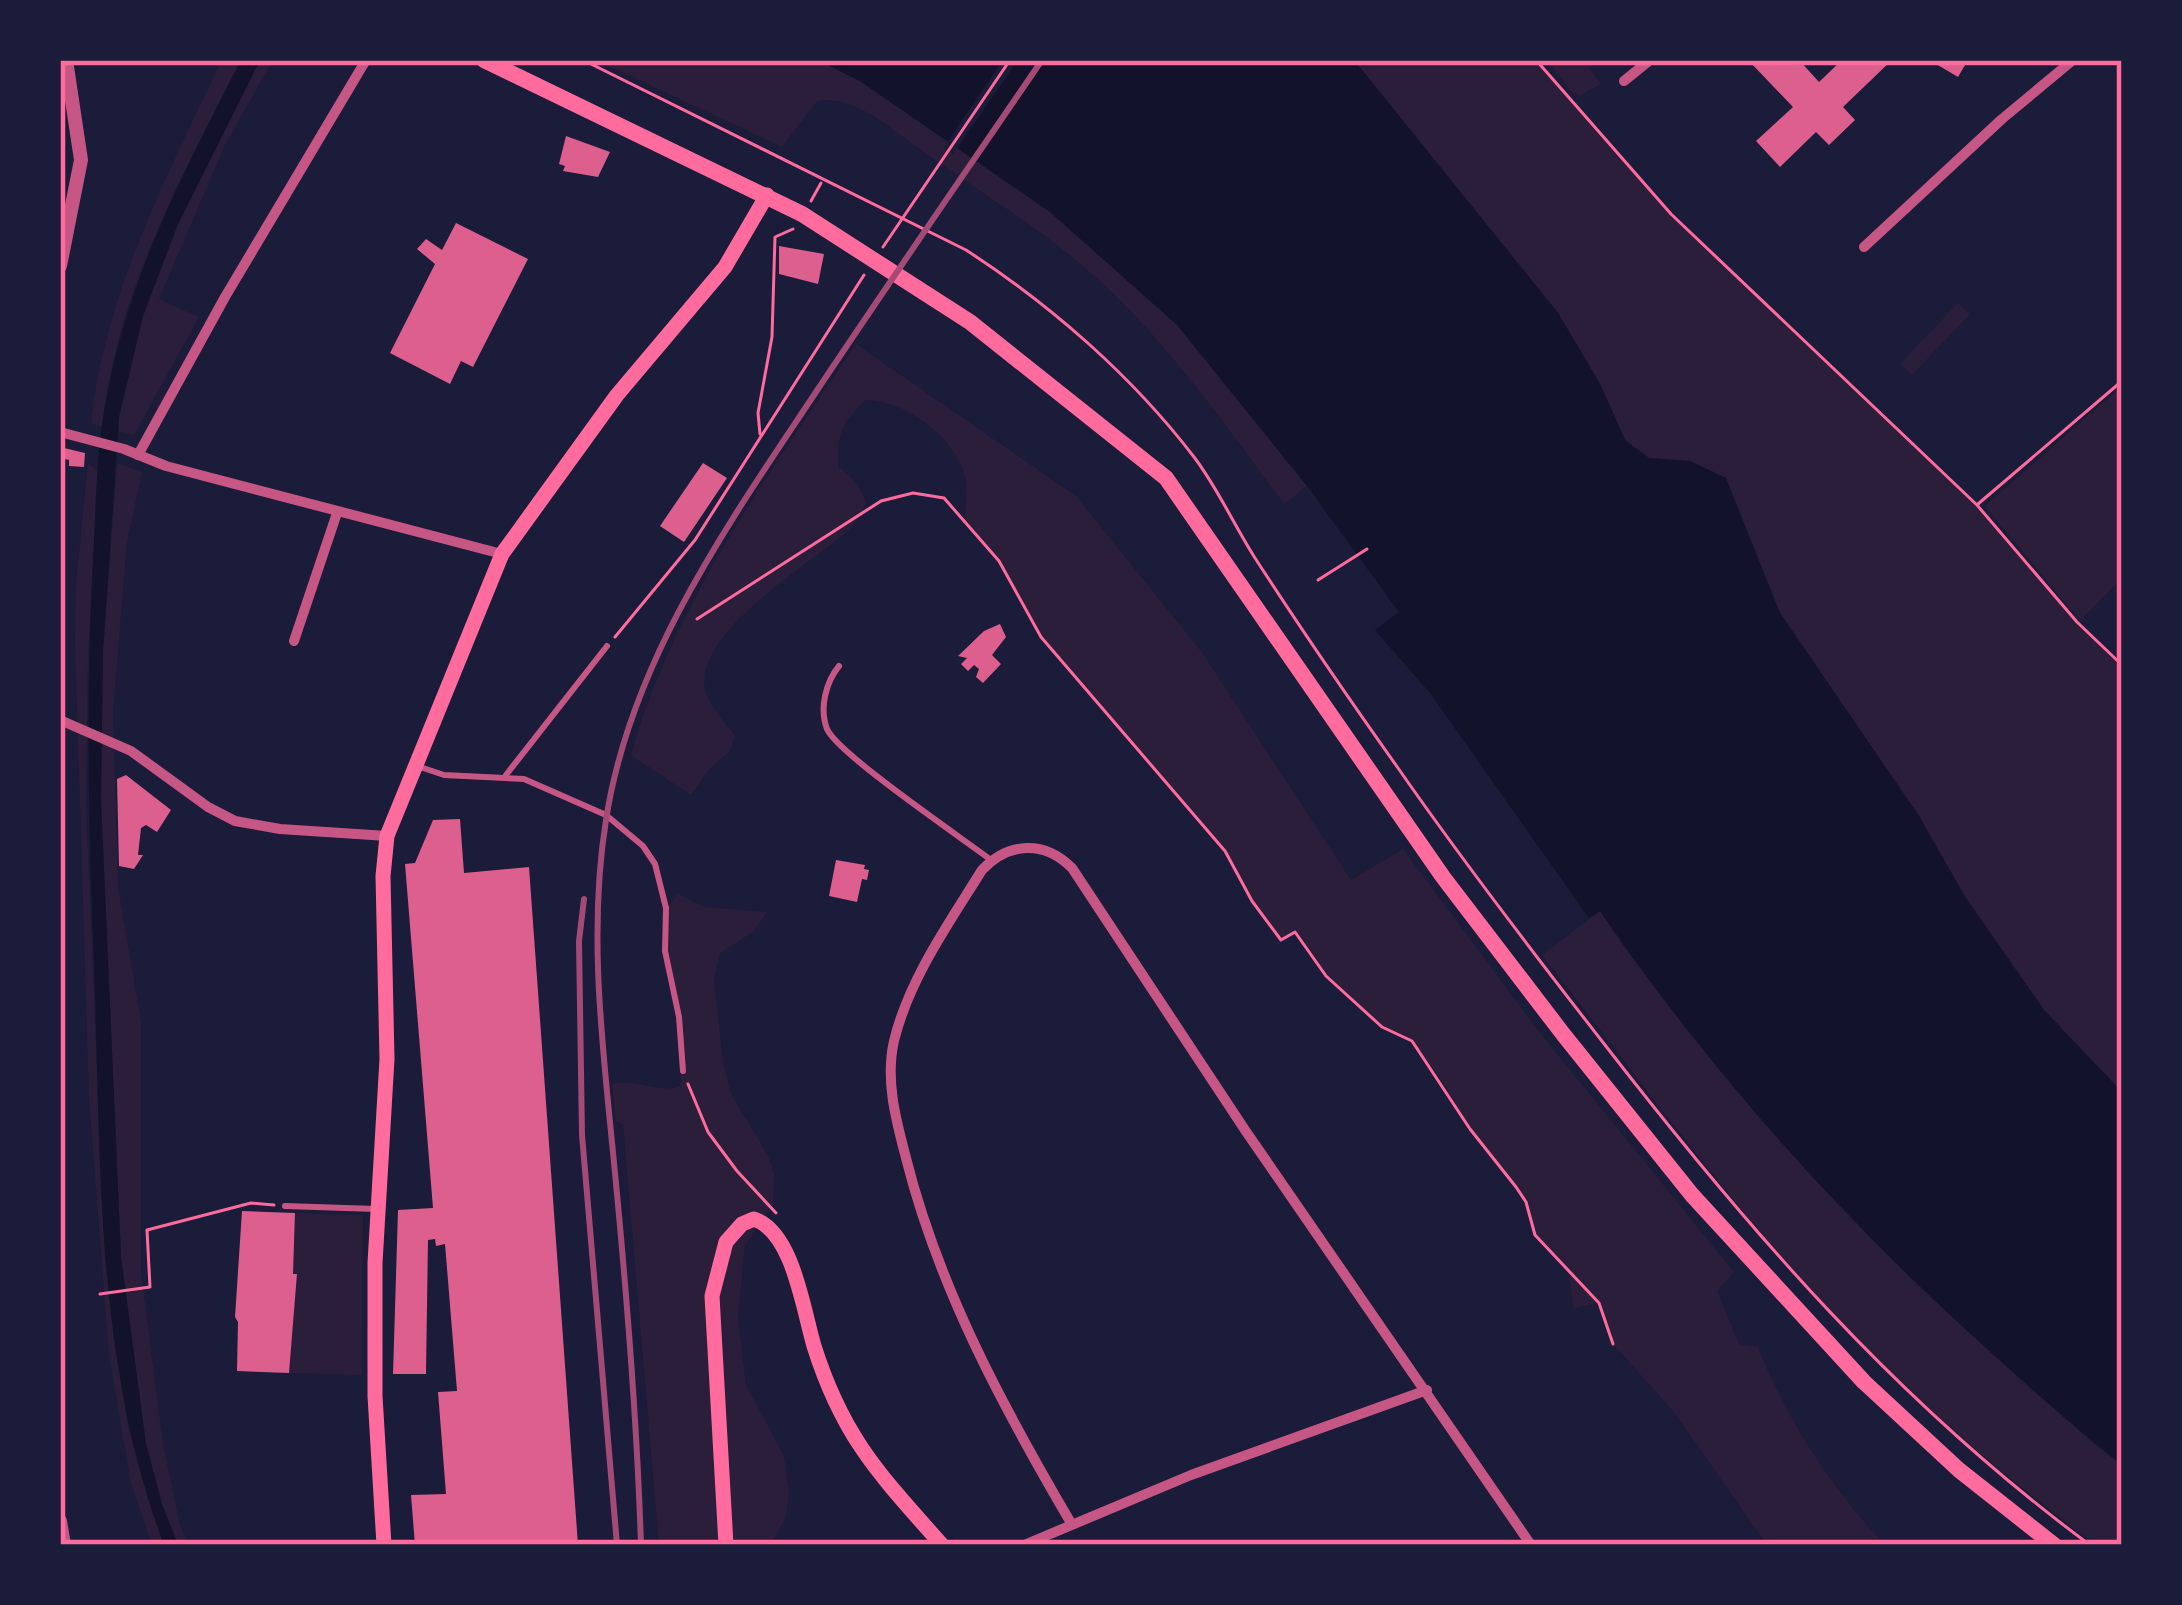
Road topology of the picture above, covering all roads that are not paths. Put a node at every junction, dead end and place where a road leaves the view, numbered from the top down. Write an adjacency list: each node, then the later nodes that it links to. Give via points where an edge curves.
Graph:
1 (66, 60): 8 (street, via 81,160)
2 (366, 60): 12 (street)
3 (484, 60): 7 (main road)
4 (1650, 60): 6 (street)
5 (2072, 60): 9 (street)
6 (1624, 81)
7 (767, 195): 14 (main road, via 725,267 617,394); 35 (main road, via 970,322 1166,478 1443,877 1692,1195 1864,1382)
8 (65, 225): 10 (street)
9 (1864, 247)
10 (60, 266)
11 (60, 432): 12 (street)
12 (138, 455): 13 (street)
13 (337, 513): 14 (street); 15 (street)
14 (502, 554): 19 (main road)
15 (294, 641)
16 (607, 646): 20 (lane)
17 (839, 666): 22 (lane, via 824,700 831,734)
18 (60, 720): 21 (street, via 131,752 236,821)
19 (417, 766): 20 (lane, via 443,775); 21 (main road)
20 (506, 775): 23 (lane, via 606,815 655,864)
21 (387, 836): 25 (main road, via 388,1059)
22 (991, 860): 26 (street, via 1017,848 1052,852 1072,868); 28 (street, via 915,984 893,1043 890,1090 921,1217 962,1320)
23 (683, 1071)
24 (285, 1206): 25 (lane)
25 (376, 1209): 30 (main road)
26 (1427, 1390): 28 (street); 34 (street)
27 (60, 1521): 29 (street)
28 (1071, 1523): 33 (street)
29 (64, 1545)
30 (384, 1545)
31 (726, 1545): 32 (main road, via 712,1296 721,1252 754,1219 784,1244 849,1433)
32 (942, 1545)
33 (1024, 1545)
34 (1532, 1545)
35 (2054, 1545)

